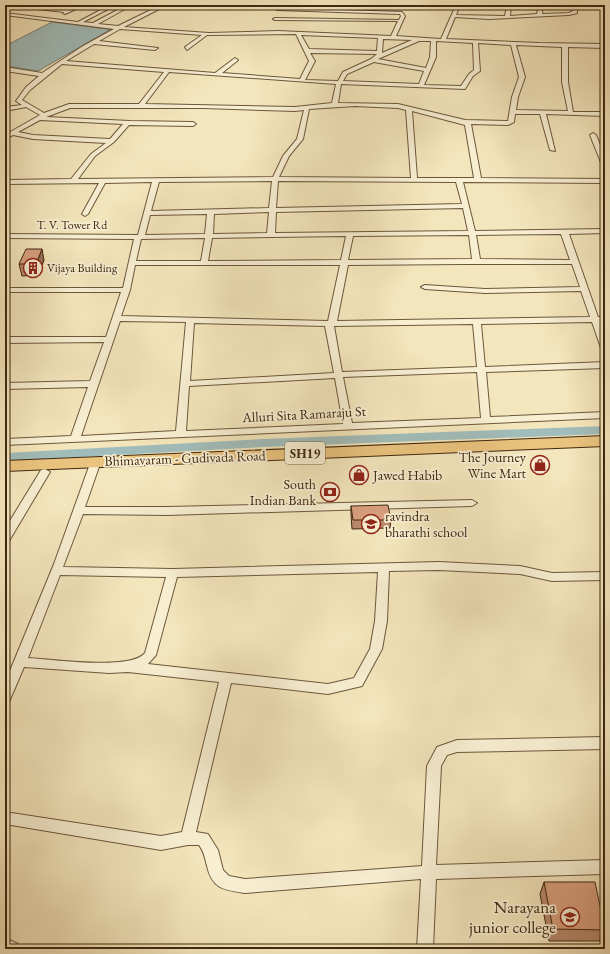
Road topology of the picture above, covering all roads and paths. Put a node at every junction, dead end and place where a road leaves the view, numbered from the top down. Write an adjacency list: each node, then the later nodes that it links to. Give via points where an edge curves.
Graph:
1 (43, 5): 12 (street, via 39,8)
2 (83, 5): 12 (street)
3 (114, 5): 20 (street)
4 (128, 5): 21 (street)
5 (148, 5): 10 (street)
6 (458, 5): 15 (street)
7 (508, 5): 16 (street)
8 (541, 5): 14 (street)
9 (575, 5): 14 (street, via 574,14)
10 (163, 6): 22 (street)
11 (278, 7): 18 (street); 19 (street, via 402,13)
12 (71, 10): 17 (street)
13 (5, 14): 17 (street)
14 (539, 15): 16 (street)
15 (454, 16): 16 (street); 30 (street)
16 (507, 17)
17 (53, 19): 20 (street)
18 (275, 19): 19 (street); 23 (street)
19 (401, 20): 27 (street)
20 (80, 22): 21 (street)
21 (95, 24): 22 (street)
22 (119, 28): 25 (street); 31 (street)
23 (278, 32): 24 (street); 25 (street)
24 (298, 33): 26 (street); 38 (street)
25 (206, 34): 37 (street)
26 (381, 37): 27 (street); 39 (street)
27 (393, 38): 28 (street)
28 (419, 39): 29 (street); 39 (street)
29 (434, 40): 30 (street); 45 (street, via 433,57)
30 (443, 40): 32 (street)
31 (93, 42): 36 (street); 42 (street)
32 (475, 42): 33 (street); 50 (street, via 477,71 471,75 463,88)
33 (513, 44): 34 (street); 57 (street, via 522,77)
34 (566, 45): 35 (street); 60 (street, via 565,82)
35 (605, 46)
36 (154, 48)
37 (186, 48)
38 (308, 51): 39 (street); 48 (street, via 312,61)
39 (379, 54): 41 (street)
40 (235, 60): 46 (street)
41 (373, 60): 45 (street); 49 (street, via 345,73)
42 (61, 62): 44 (street); 47 (street)
43 (5, 69): 47 (street)
44 (168, 70): 46 (street); 53 (street)
45 (427, 70): 50 (street)
46 (217, 74): 48 (street)
47 (44, 75): 52 (street, via 21,97 19,101)
48 (302, 81): 49 (street)
49 (339, 83): 50 (street); 51 (street)
50 (421, 86)
51 (335, 104): 54 (street); 55 (street)
52 (25, 106): 56 (street); 59 (street)
53 (140, 107): 54 (street); 59 (street, via 69,106)
54 (307, 107): 72 (street, via 300,139 286,156)
55 (409, 108): 63 (street); 73 (street)
56 (5, 109)
57 (512, 112): 58 (street); 63 (street, via 511,122 508,123)
58 (543, 113): 60 (street); 70 (street)
59 (44, 114): 62 (street)
60 (571, 114): 61 (street)
61 (605, 114)
62 (38, 118): 64 (street); 66 (street)
63 (466, 122): 75 (street)
64 (127, 123): 65 (street); 69 (street)
65 (193, 124)
66 (13, 133): 68 (street); 69 (street, via 33,137)
67 (593, 135): 71 (street)
68 (5, 137)
69 (112, 141): 79 (street, via 93,155)
70 (553, 150)
71 (605, 165)
72 (275, 179): 73 (street); 76 (street); 82 (street)
73 (414, 180): 74 (street)
74 (459, 180): 75 (street); 81 (street)
75 (478, 180): 77 (street)
76 (156, 181): 80 (street); 84 (street)
77 (605, 181)
78 (5, 182): 79 (street)
79 (72, 182): 80 (street)
80 (103, 182): 85 (street)
81 (466, 206): 82 (street); 88 (street)
82 (273, 209): 83 (street); 89 (street)
83 (211, 211): 84 (street); 91 (street)
84 (148, 213): 93 (street)
85 (85, 214)
86 (605, 230): 87 (street, T. V. Tower Rd)
87 (564, 231): 88 (street, T. V. Tower Rd); 96 (street)
88 (472, 232): 90 (street, T. V. Tower Rd); 94 (street)
89 (271, 234): 90 (street, T. V. Tower Rd); 91 (street, T. V. Tower Rd)
90 (350, 234): 95 (street)
91 (209, 235): 93 (street, T. V. Tower Rd); 98 (street)
92 (5, 236): 93 (street, T. V. Tower Rd)
93 (140, 237): 97 (street)
94 (476, 261): 95 (street); 96 (street)
95 (345, 262): 98 (street); 108 (street)
96 (574, 262): 100 (street)
97 (132, 263): 98 (street); 102 (street)
98 (204, 264)
99 (425, 287): 100 (street, via 485,291)
100 (584, 289): 104 (street)
101 (5, 290): 102 (street)
102 (126, 290): 103 (street)
103 (116, 318): 106 (street); 109 (street)
104 (595, 319): 105 (street); 107 (street); 111 (street)
105 (605, 319)
106 (190, 320): 108 (street); 116 (street)
107 (477, 322): 108 (street); 113 (street)
108 (330, 324): 114 (street)
109 (109, 339): 110 (street); 115 (street)
110 (5, 340)
111 (605, 348)
112 (605, 365): 113 (street)
113 (481, 371): 114 (street); 119 (street)
114 (338, 375): 116 (street); 120 (street)
115 (94, 384): 117 (street); 122 (street)
116 (185, 384): 121 (street)
117 (5, 386)
118 (605, 415): 119 (street, Alluri Sita Ramaraju St)
119 (486, 420): 120 (street, Alluri Sita Ramaraju St)
120 (348, 426): 121 (street, Alluri Sita Ramaraju St)
121 (181, 434): 122 (street, Alluri Sita Ramaraju St)
122 (75, 439): 124 (street, Alluri Sita Ramaraju St)
123 (605, 441): 126 (main road, SH19)
124 (5, 442)
125 (605, 448): 126 (main road, Bhimavaram - Gudivada Road / SH19)
126 (428, 451): 127 (main road, Bhimavaram - Gudivada Road / SH19)
127 (96, 465): 128 (main road, Bhimavaram - Gudivada Road / SH19); 129 (main road, Bhimavaram - Gudivada Road / SH19); 132 (street)
128 (5, 466)
129 (45, 472): 130 (main road, Bhimavaram - Gudivada Road / SH19); 133 (street)
130 (5, 474)
131 (472, 503): 132 (street, via 183,511)
132 (78, 510): 135 (street)
133 (5, 538)
134 (384, 567): 136 (street); 137 (street, via 439,566 520,570 552,577); 140 (street, via 381,621 376,649 358,682 328,689)
135 (58, 571): 136 (street); 138 (street)
136 (173, 573): 139 (street, via 150,655 146,660)
137 (605, 576)
138 (20, 662): 139 (street); 141 (street)
139 (128, 667): 140 (street)
140 (226, 677): 144 (street)
141 (5, 698)
142 (605, 743): 146 (street, via 457,746 442,751 434,766)
143 (5, 818): 144 (street, via 161,843)
144 (188, 838): 146 (street, via 204,839 211,850 216,874 225,883 245,886)
145 (605, 867): 146 (street)
146 (428, 872): 149 (street)
147 (5, 946): 148 (street)
148 (13, 949)
149 (425, 949)

